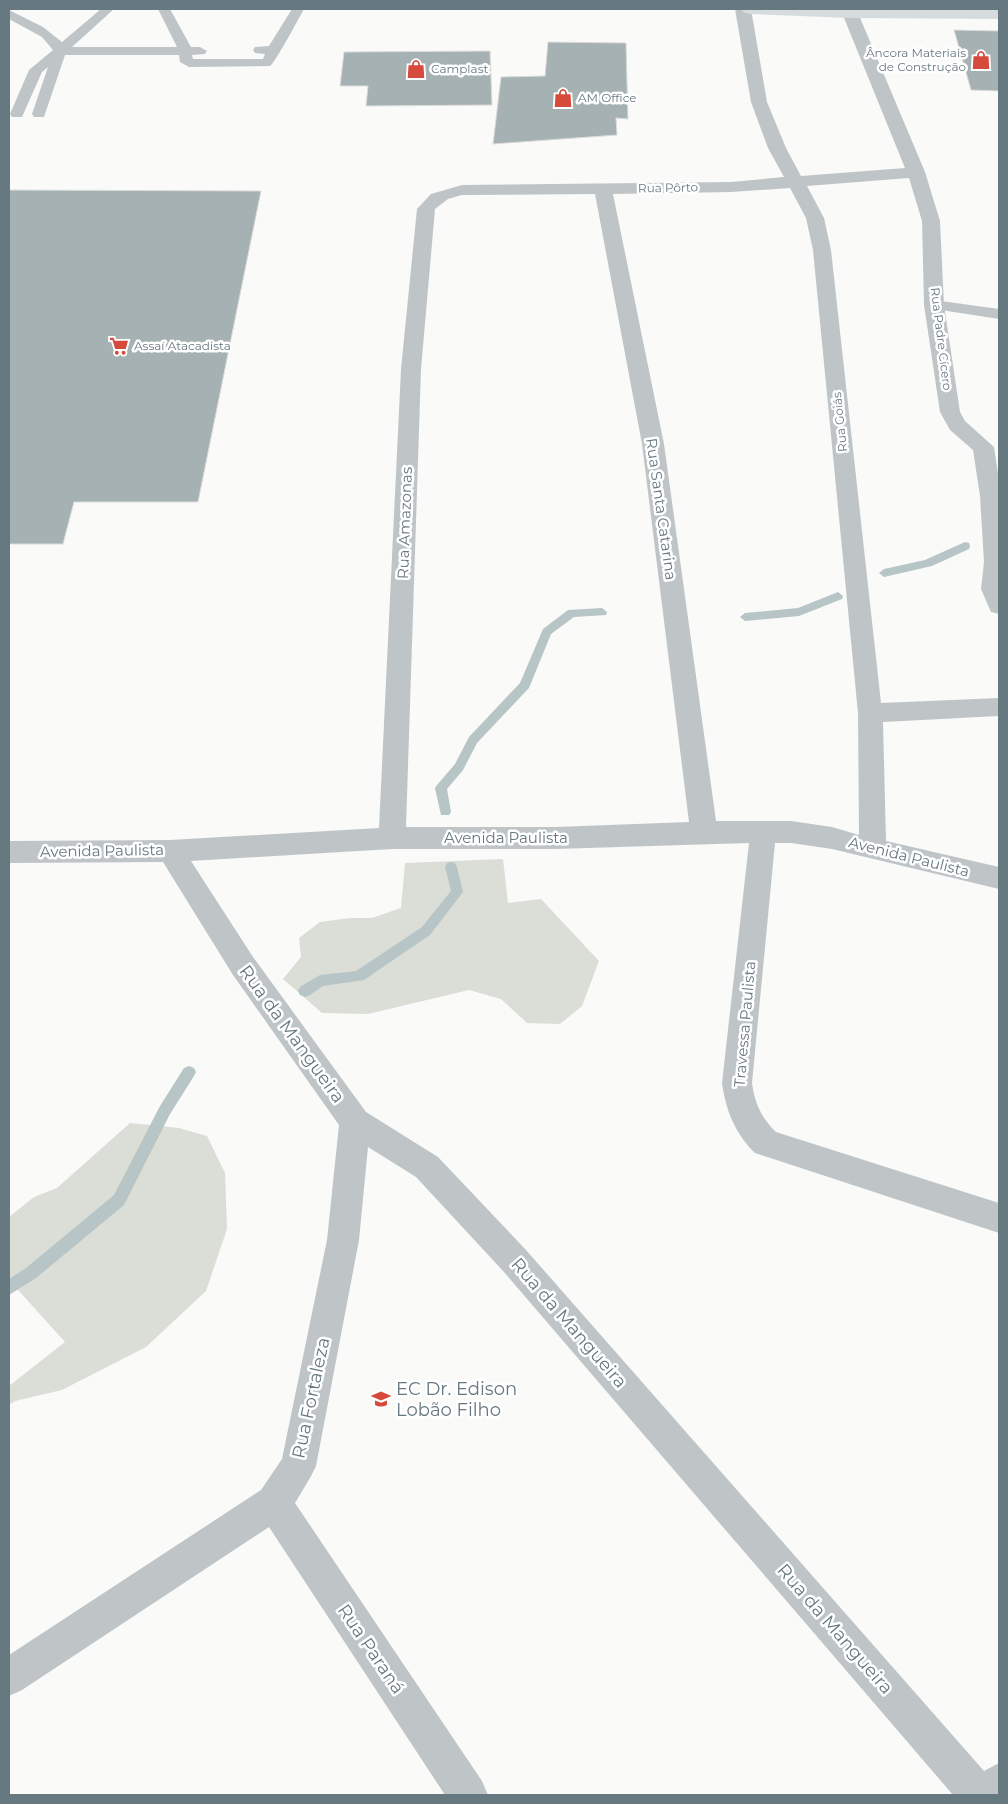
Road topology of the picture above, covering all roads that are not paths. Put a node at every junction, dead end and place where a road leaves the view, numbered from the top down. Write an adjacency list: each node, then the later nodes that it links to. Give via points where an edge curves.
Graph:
1 (108, 9): 9 (lane)
2 (164, 9): 10 (lane)
3 (298, 9): 10 (lane, via 269,61 189,63 185,59)
4 (743, 9): 14 (street, Rua Goiás, via 759,102 777,148)
5 (749, 9): 6 (main road)
6 (850, 12): 8 (main road); 13 (street, Rua Padre Cícero)
7 (9, 14): 9 (lane, via 49,36)
8 (999, 14)
9 (60, 51): 10 (lane); 11 (lane, via 36,70); 12 (lane)
10 (186, 51)
11 (17, 114)
12 (39, 114)
13 (916, 172): 14 (street, Rua Pôrto); 17 (street, Rua Padre Cícero, via 931,221)
14 (797, 181): 15 (street, Rua Pôrto, via 731,187); 21 (street, Rua Goiás, via 815,218 822,250)
15 (603, 189): 16 (street, Rua Pôrto, via 462,190 442,194); 22 (street, Rua Santa Catarina, via 653,444)
16 (426, 209): 24 (street, Rua Amazonas, via 411,369)
17 (934, 305): 18 (lane); 19 (street, Rua Padre Cícero, via 950,412 957,425 983,447 991,496 995,562 993,589)
18 (999, 314)
19 (999, 606)
20 (999, 707): 21 (street)
21 (870, 713): 25 (street, Rua Goiás)
22 (704, 832): 23 (street, Avenida Paulista); 24 (street, Avenida Paulista, via 555,838)
23 (763, 832): 25 (street, Avenida Paulista, via 832,838); 30 (street, Travessa Paulista, via 737,1083 741,1106 752,1129 766,1143)
24 (392, 838): 26 (street, Avenida Paulista)
25 (873, 849): 28 (street, Avenida Paulista)
26 (170, 851): 27 (street, Avenida Paulista); 29 (street, Rua da Mangueira, via 243,966)
27 (9, 852)
28 (999, 878)
29 (355, 1122): 31 (street, Rua Fortaleza, via 343,1240 298,1466); 35 (street, Rua da Mangueira, via 427,1167 516,1261)
30 (999, 1218)
31 (274, 1503): 32 (street, Rua Fortaleza); 34 (street, Rua Paraná)
32 (9, 1676)
33 (999, 1783): 36 (street)
34 (468, 1795)
35 (979, 1795)
36 (992, 1795)

